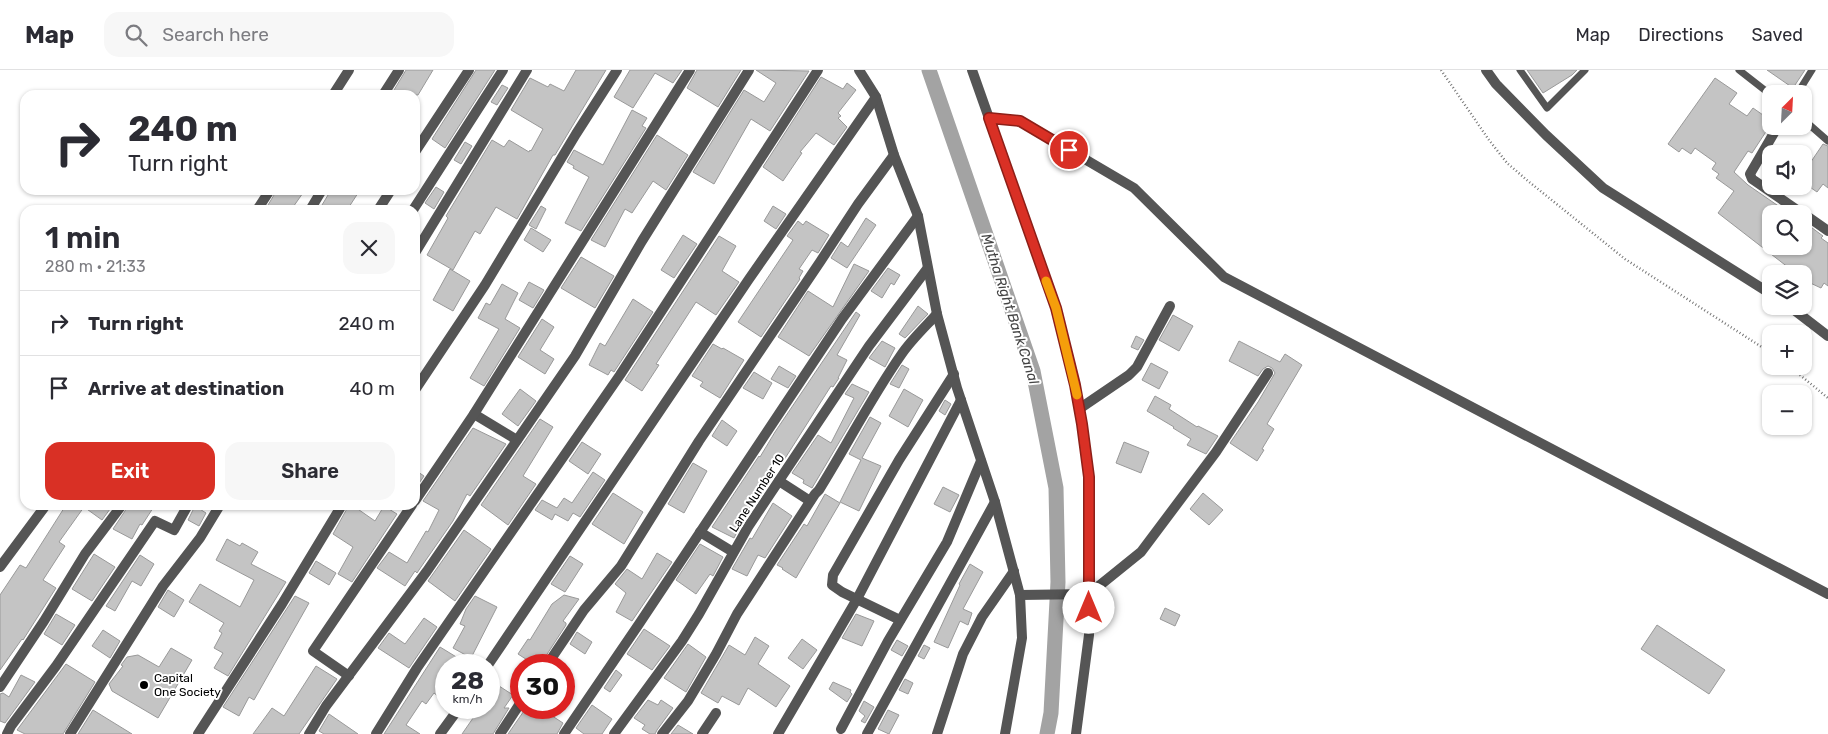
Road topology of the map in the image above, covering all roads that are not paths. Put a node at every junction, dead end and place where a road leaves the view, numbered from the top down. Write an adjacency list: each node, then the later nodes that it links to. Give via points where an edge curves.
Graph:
1 (349, 70): 19 (street)
2 (399, 70): 20 (street)
3 (469, 70): 26 (street)
4 (503, 70): 28 (street)
5 (526, 70): 33 (street)
6 (617, 70): 42 (street, via 485,285)
7 (690, 70): 45 (street)
8 (748, 70): 46 (street, via 575,356)
9 (818, 70): 79 (street, via 620,376 417,668)
10 (859, 70): 21 (street)
11 (972, 70): 22 (street)
12 (1486, 70): 35 (street, via 1546,135 1603,188)
13 (1520, 70): 14 (lane, via 1547,108)
14 (1585, 70)
15 (1739, 70): 18 (lane)
16 (1812, 70): 17 (lane)
17 (1803, 85)
18 (1762, 88)
19 (336, 90)
20 (386, 90)
21 (876, 97): 27 (street); 67 (street)
22 (989, 118): 44 (street, via 1056,308); 63 (street, via 1020,121 1134,188 1224,277)
23 (1812, 127): 25 (lane)
24 (1773, 135): 29 (street, via 1750,174 1752,179)
25 (1828, 141)
26 (420, 144)
27 (894, 155): 30 (street); 68 (street, via 699,441 621,566 584,610)
28 (417, 205)
29 (1791, 205)
30 (918, 216): 34 (street); 58 (street, via 842,319)
31 (1812, 220): 32 (street)
32 (1828, 231)
33 (420, 245)
34 (927, 269): 37 (street); 48 (street, Lane Number 10, via 870,346)
35 (1762, 288)
36 (1170, 306): 44 (street, via 1137,367)
37 (937, 314): 41 (street); 50 (street, via 902,353)
38 (1801, 315): 39 (street)
39 (1828, 336)
40 (1268, 373): 62 (street, via 1216,452 1150,542)
41 (954, 374): 43 (street); 65 (street, via 832,575 832,585)
42 (420, 382)
43 (961, 400): 47 (street); 65 (street)
44 (1080, 409): 62 (street, via 1089,477)
45 (474, 414): 46 (street); 49 (street)
46 (517, 440): 69 (street, via 427,571)
47 (981, 461): 51 (street); 66 (street, via 947,542)
48 (780, 480): 50 (street); 59 (street, Lane Number 10)
49 (420, 494)
50 (810, 501): 84 (street, via 737,614 688,701)
51 (995, 502): 61 (street); 87 (street)
52 (42, 510): 60 (street)
53 (118, 510): 70 (street, via 85,554)
54 (185, 510): 75 (street, via 174,530 155,521)
55 (217, 510): 76 (street, via 163,586)
56 (339, 510): 77 (street)
57 (409, 510): 69 (street, via 313,651)
58 (700, 532): 59 (street); 82 (street)
59 (734, 552): 83 (street, Lane Number 10, via 682,640)
60 (0, 567)
61 (1014, 571): 64 (street); 88 (street, via 982,617 963,654)
62 (1089, 594): 64 (street); 90 (street, via 1089,635)
63 (1828, 594)
64 (1020, 595): 89 (street, via 1022,638)
65 (857, 599): 66 (street); 86 (street)
66 (900, 620): 74 (street)
67 (495, 654)
68 (554, 654)
69 (348, 676): 78 (street)
70 (0, 687)
71 (716, 714): 85 (street)
72 (451, 719): 80 (street)
73 (510, 719): 81 (street)
74 (841, 730)
75 (7, 734)
76 (70, 734)
77 (198, 734)
78 (309, 734)
79 (376, 734)
80 (440, 734)
81 (500, 734)
82 (564, 734)
83 (614, 734)
84 (662, 734)
85 (702, 734)
86 (778, 734)
87 (867, 734)
88 (937, 734)
89 (1005, 734)
90 (1076, 734)

